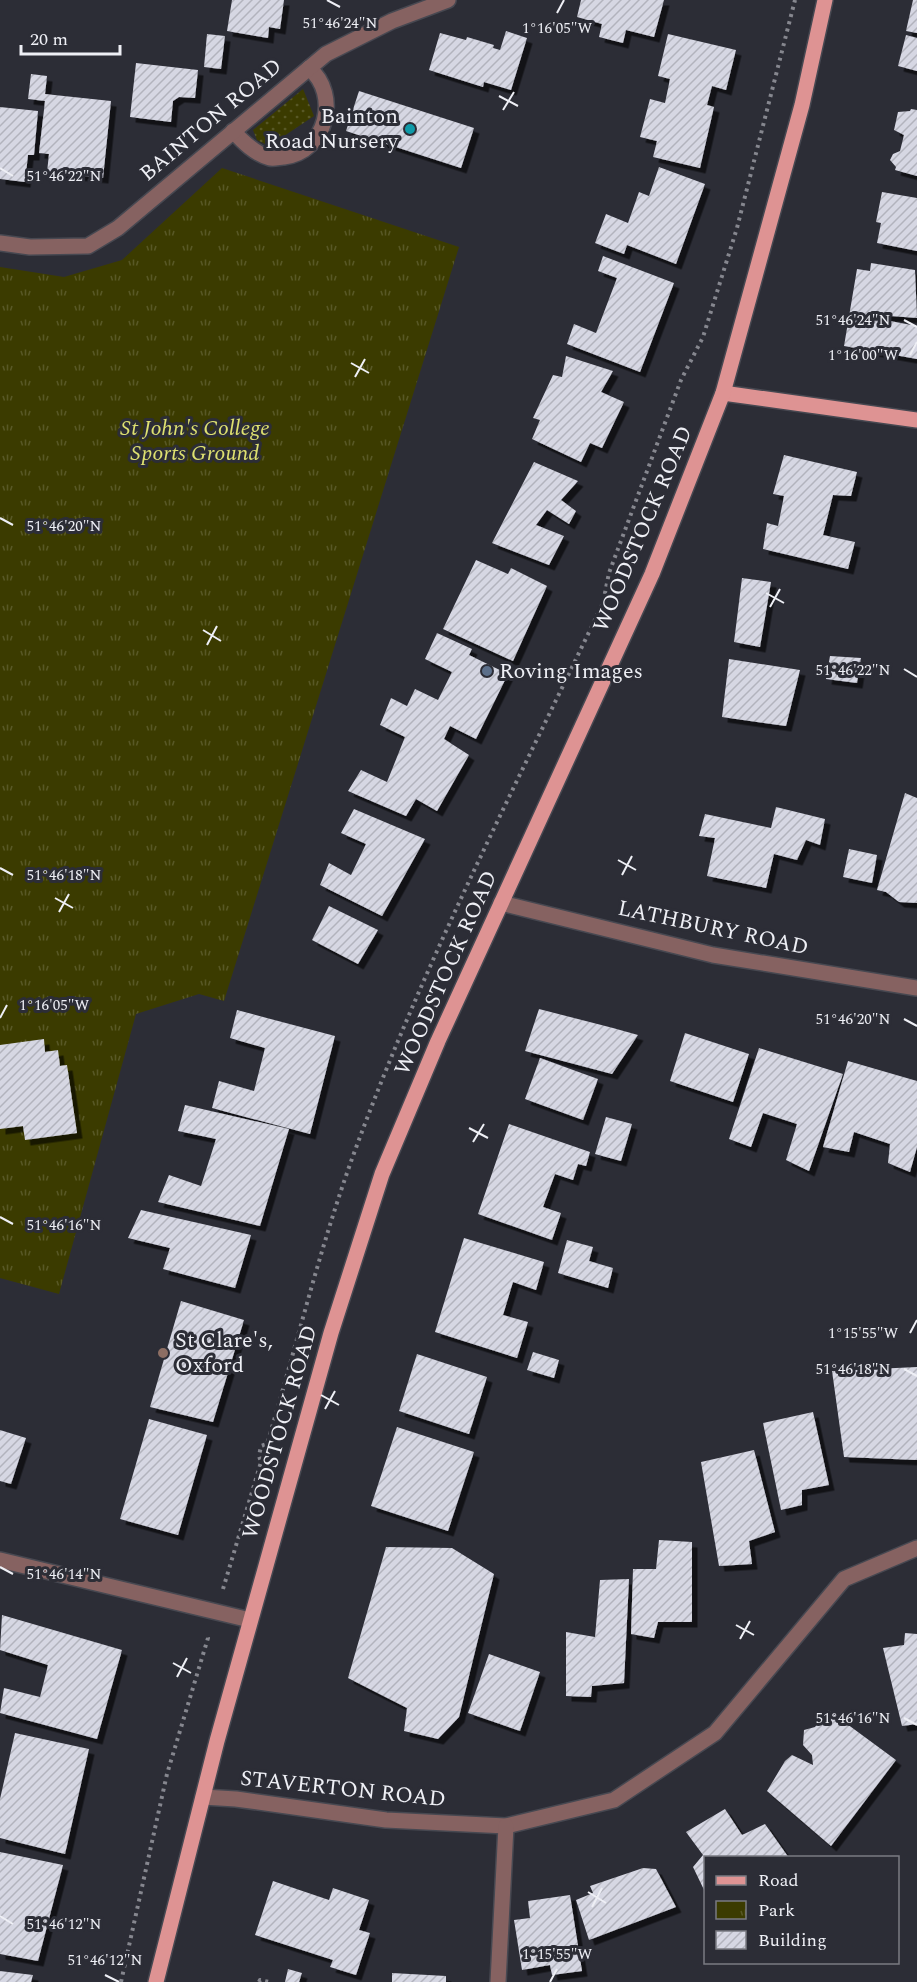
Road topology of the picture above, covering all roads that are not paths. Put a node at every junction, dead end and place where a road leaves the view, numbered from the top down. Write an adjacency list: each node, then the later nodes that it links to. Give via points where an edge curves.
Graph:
1 (448, 0): 3 (street, BAINTON ROAD, via 392,21 326,54)
2 (825, 0): 6 (main road, WOODSTOCK ROAD, via 802,105)
3 (309, 68): 4 (street, BAINTON ROAD); 4 (street, via 322,84 326,102 325,123 314,143 297,155 271,158 248,147)
4 (233, 131): 5 (street, BAINTON ROAD, via 118,228 87,246)
5 (0, 243)
6 (723, 393): 7 (main road); 8 (main road, WOODSTOCK ROAD, via 652,574)
7 (917, 420)
8 (501, 903): 9 (street, LATHBURY ROAD, via 713,955); 12 (main road, WOODSTOCK ROAD, via 382,1174 331,1332)
9 (917, 988)
10 (917, 1548): 14 (street, STAVERTON ROAD, via 844,1579 715,1733 614,1800)
11 (0, 1560): 12 (street)
12 (250, 1620): 13 (main road, WOODSTOCK ROAD)
13 (203, 1797): 14 (street, STAVERTON ROAD, via 386,1820); 15 (main road, WOODSTOCK ROAD)
14 (506, 1826): 16 (street)
15 (156, 1982)
16 (498, 1982)

